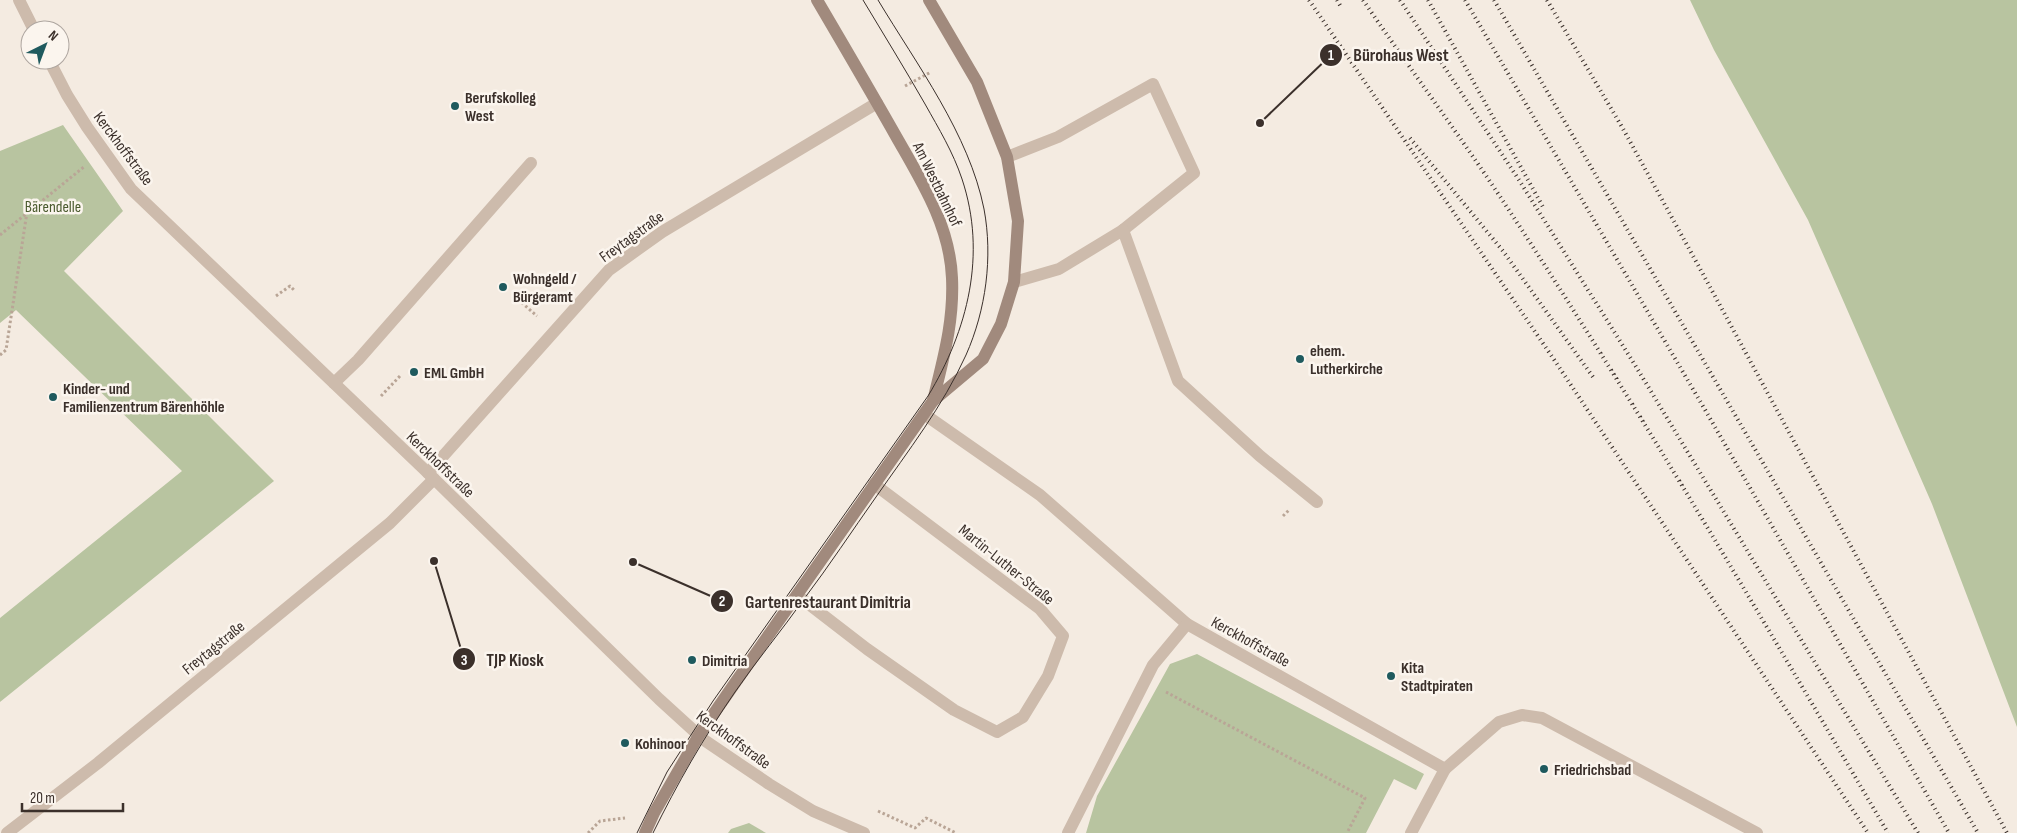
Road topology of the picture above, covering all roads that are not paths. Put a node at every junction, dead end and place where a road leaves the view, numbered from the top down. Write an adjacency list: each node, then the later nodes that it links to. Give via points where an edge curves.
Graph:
1 (19, 0): 4 (street)
2 (817, 0): 6 (main road, Am Westbahnhof)
3 (929, 0): 7 (main road, via 978,82)
4 (29, 20)
5 (54, 70): 11 (street, Kerckhoffstraße, via 67,96 131,189)
6 (878, 103): 12 (main road, Am Westbahnhof, via 937,212 950,258 952,323); 14 (street, Freytagstraße, via 662,232 609,270)
7 (1007, 157): 9 (street, via 1058,137 1153,84 1194,174); 10 (main road, via 1018,221)
8 (531, 163): 11 (street, via 358,360)
9 (1122, 230): 10 (street, via 1059,269); 16 (street, via 1178,381 1260,456)
10 (1014, 282): 12 (main road, via 1001,324 983,360)
11 (334, 383): 14 (street, Kerckhoffstraße)
12 (933, 401): 13 (main road)
13 (924, 414): 15 (main road); 18 (street, via 1040,495)
14 (431, 476): 19 (street, Kerckhoffstraße); 21 (street, Freytagstraße, via 390,523)
15 (874, 484): 17 (main road); 17 (street, Martin-Luther-Straße, via 1040,609 1064,636 1048,676 1023,717 997,732 954,710 859,643)
16 (1317, 502)
17 (797, 594): 19 (main road)
18 (1187, 624): 20 (street, Kerckhoffstraße); 24 (street, Kerckhoffstraße, via 1153,665)
19 (698, 735): 22 (main road); 23 (street, Kerckhoffstraße, via 814,811)
20 (1445, 769): 25 (street); 26 (street, via 1499,722 1522,715 1542,718)
21 (7, 833)
22 (645, 833)
23 (864, 833)
24 (1068, 833)
25 (1411, 833)
26 (1757, 833)

